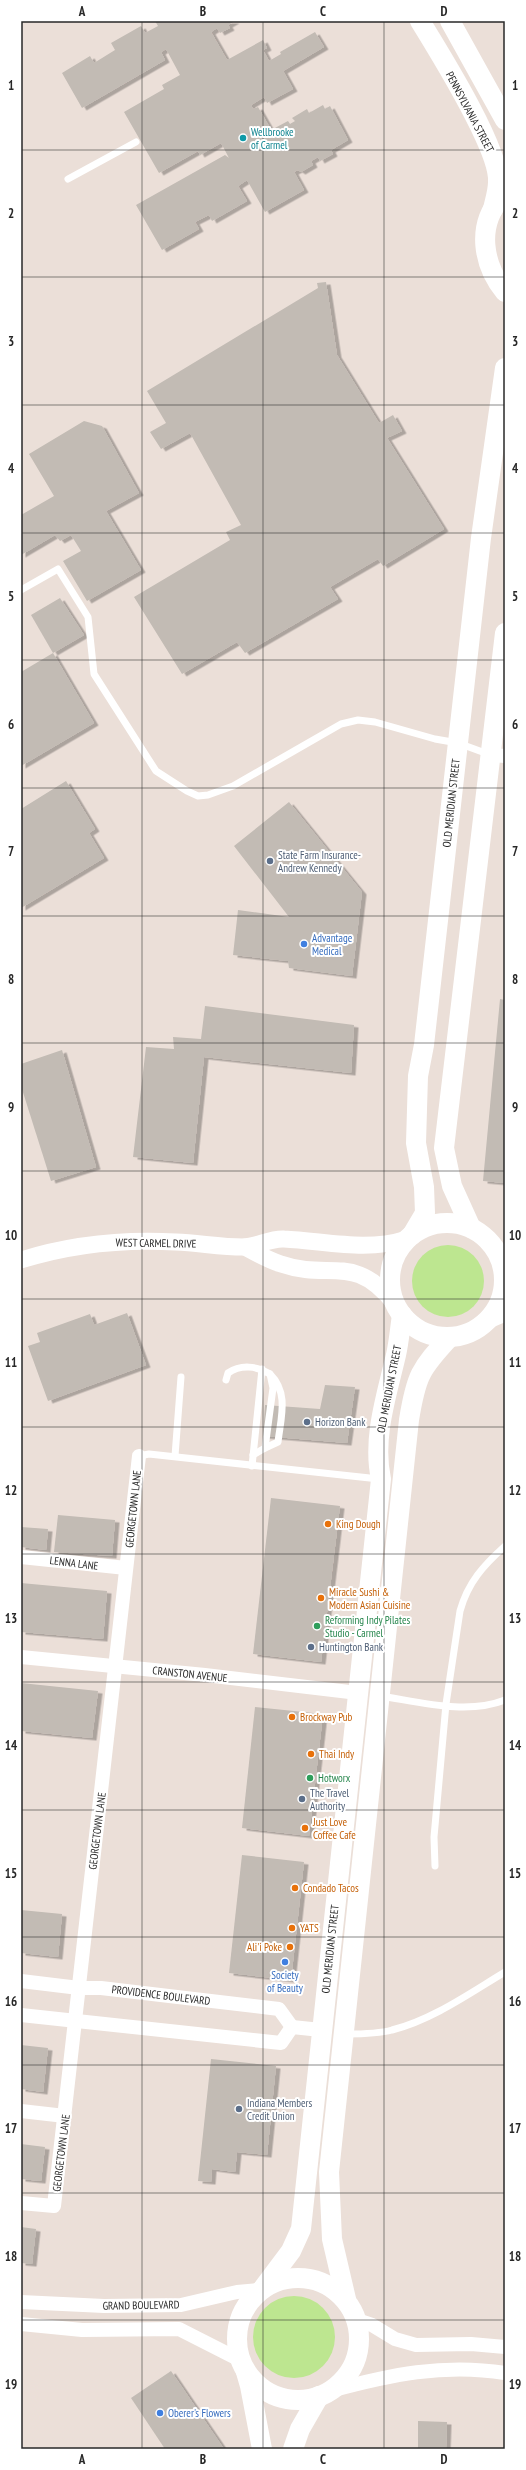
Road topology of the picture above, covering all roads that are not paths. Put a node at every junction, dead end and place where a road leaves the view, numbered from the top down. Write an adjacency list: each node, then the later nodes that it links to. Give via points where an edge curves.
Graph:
1 (420, 21): 7 (main road, PENNSYLVANIA STREET, via 492,154 498,182)
2 (450, 21): 3 (main road)
3 (505, 120)
4 (136, 142): 5 (lane)
5 (68, 179)
6 (505, 193): 7 (main road)
7 (493, 209): 8 (main road, via 486,229 485,250 490,270)
8 (505, 292)
9 (505, 368): 12 (main road, OLD MERIDIAN STREET, via 481,538)
10 (21, 590): 12 (lane, via 58,569 88,617 94,674 156,771 198,796 233,786 341,724 358,720)
11 (505, 633): 13 (main road)
12 (458, 743): 13 (lane); 15 (main road, OLD MERIDIAN STREET, via 416,1103 416,1143 424,1187 425,1214)
13 (498, 756): 14 (main road, via 444,1148 452,1186)
14 (471, 1228): 15 (main road, via 447,1223 435,1224); 17 (main road, via 481,1234)
15 (410, 1237): 16 (street, WEST CARMEL DRIVE, via 379,1246 332,1245 282,1239); 19 (main road, via 400,1248 391,1269 391,1287)
16 (244, 1247): 18 (street, WEST CARMEL DRIVE, via 126,1240 61,1249); 19 (street, WEST CARMEL DRIVE, via 282,1265 354,1272 366,1277 386,1292)
17 (500, 1255): 21 (main road, via 503,1272 502,1294 492,1314)
18 (21, 1260)
19 (399, 1309): 22 (main road, via 423,1332); 32 (main road, OLD MERIDIAN STREET, via 396,1354 382,1419 378,1464)
20 (505, 1313): 21 (street)
21 (484, 1322): 22 (main road, via 468,1332)
22 (450, 1336): 39 (main road, OLD MERIDIAN STREET, via 428,1360 413,1391)
23 (262, 1369): 24 (lane); 26 (lane, via 240,1367 228,1373); 28 (lane)
24 (270, 1374): 27 (lane, via 273,1388); 27 (lane, via 278,1382 283,1399 278,1442)
25 (181, 1377): 30 (lane)
26 (226, 1380)
27 (266, 1448): 28 (lane)
28 (253, 1455): 31 (lane)
29 (139, 1456): 30 (lane); 35 (street, GEORGETOWN LANE)
30 (175, 1456): 31 (lane)
31 (252, 1466): 32 (lane)
32 (381, 1479): 38 (main road, OLD MERIDIAN STREET)
33 (505, 1546): 41 (lane, via 482,1567 465,1596 456,1633)
34 (21, 1557): 35 (street, LENNA LANE)
35 (126, 1568): 37 (street, GEORGETOWN LANE)
36 (21, 1657): 37 (street, CRANSTON AVENUE)
37 (116, 1666): 38 (street, CRANSTON AVENUE); 45 (street, GEORGETOWN LANE)
38 (358, 1693): 49 (main road, OLD MERIDIAN STREET)
39 (379, 1695): 41 (lane); 50 (main road, OLD MERIDIAN STREET)
40 (505, 1700): 41 (lane, via 482,1706)
41 (446, 1704): 42 (lane, via 434,1837)
42 (436, 1866)
43 (505, 1972): 50 (lane, via 410,2025 391,2031)
44 (21, 1981): 45 (street, PROVIDENCE BOULEVARD)
45 (78, 1988): 47 (street, GEORGETOWN LANE); 48 (street, PROVIDENCE BOULEVARD, via 101,1988 279,2009)
46 (21, 2015): 47 (street)
47 (75, 2021): 48 (street, via 281,2042); 52 (street, GEORGETOWN LANE)
48 (292, 2027): 49 (street)
49 (321, 2030): 54 (main road, OLD MERIDIAN STREET, via 301,2229 291,2251)
50 (344, 2034): 55 (main road, OLD MERIDIAN STREET, via 329,2172 332,2239)
51 (21, 2111): 52 (street)
52 (65, 2116): 53 (street, GEORGETOWN LANE, via 54,2206)
53 (21, 2203)
54 (262, 2289): 55 (main road, via 285,2278 307,2278 329,2285); 56 (street, GRAND BOULEVARD, via 181,2305 104,2306); 60 (main road, via 247,2304 239,2322 236,2341)
55 (346, 2299): 57 (main road)
56 (21, 2302)
57 (357, 2320): 59 (street, via 372,2325 395,2339 416,2345 471,2344); 62 (main road, via 360,2336 358,2352 349,2372)
58 (21, 2324): 60 (street, via 82,2330 179,2329)
59 (505, 2347)
60 (242, 2364): 62 (main road, via 251,2379 271,2394 294,2400); 63 (main road, via 250,2386)
61 (505, 2373): 62 (street, via 460,2369 426,2370)
62 (325, 2394): 64 (main road, via 300,2429)
63 (262, 2449)
64 (293, 2449)

